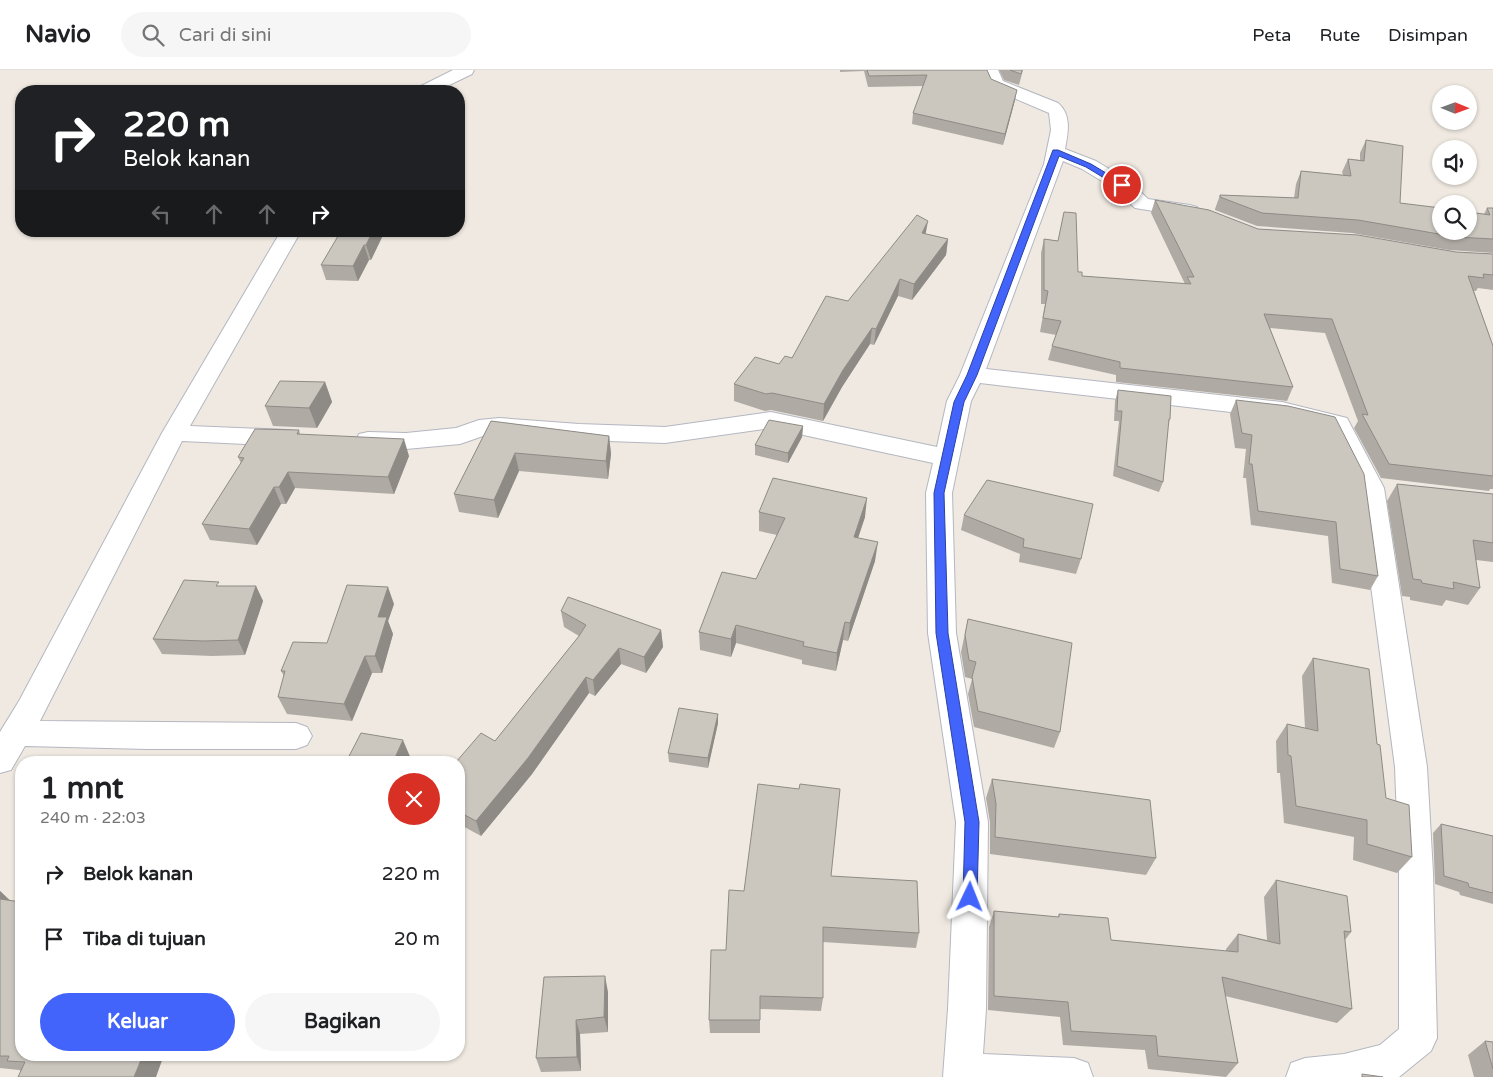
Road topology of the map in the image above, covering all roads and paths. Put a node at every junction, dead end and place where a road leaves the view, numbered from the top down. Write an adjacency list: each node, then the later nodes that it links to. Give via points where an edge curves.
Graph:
1 (466, 70): 3 (street)
2 (990, 70): 4 (street, via 996,84 1004,89 1057,111 1060,130)
3 (437, 85)
4 (1056, 152): 5 (street, via 1089,165 1122,185 1142,204); 7 (street)
5 (1207, 214)
6 (288, 237): 8 (street)
7 (972, 375): 11 (street, via 959,402); 17 (street, via 1282,410 1328,420 1341,428 1385,489 1411,766 1418,1038 1389,1062 1344,1073)
8 (174, 433): 9 (street); 12 (street)
9 (312, 439)
10 (350, 440): 11 (street, via 406,441 460,436 479,428 499,426 665,435 771,420)
11 (947, 458): 15 (street, via 939,493 942,633 972,822)
12 (16, 733): 13 (street); 14 (street)
13 (296, 736)
14 (0, 760)
15 (963, 1074): 16 (street)
16 (1074, 1077)
17 (1305, 1077)

